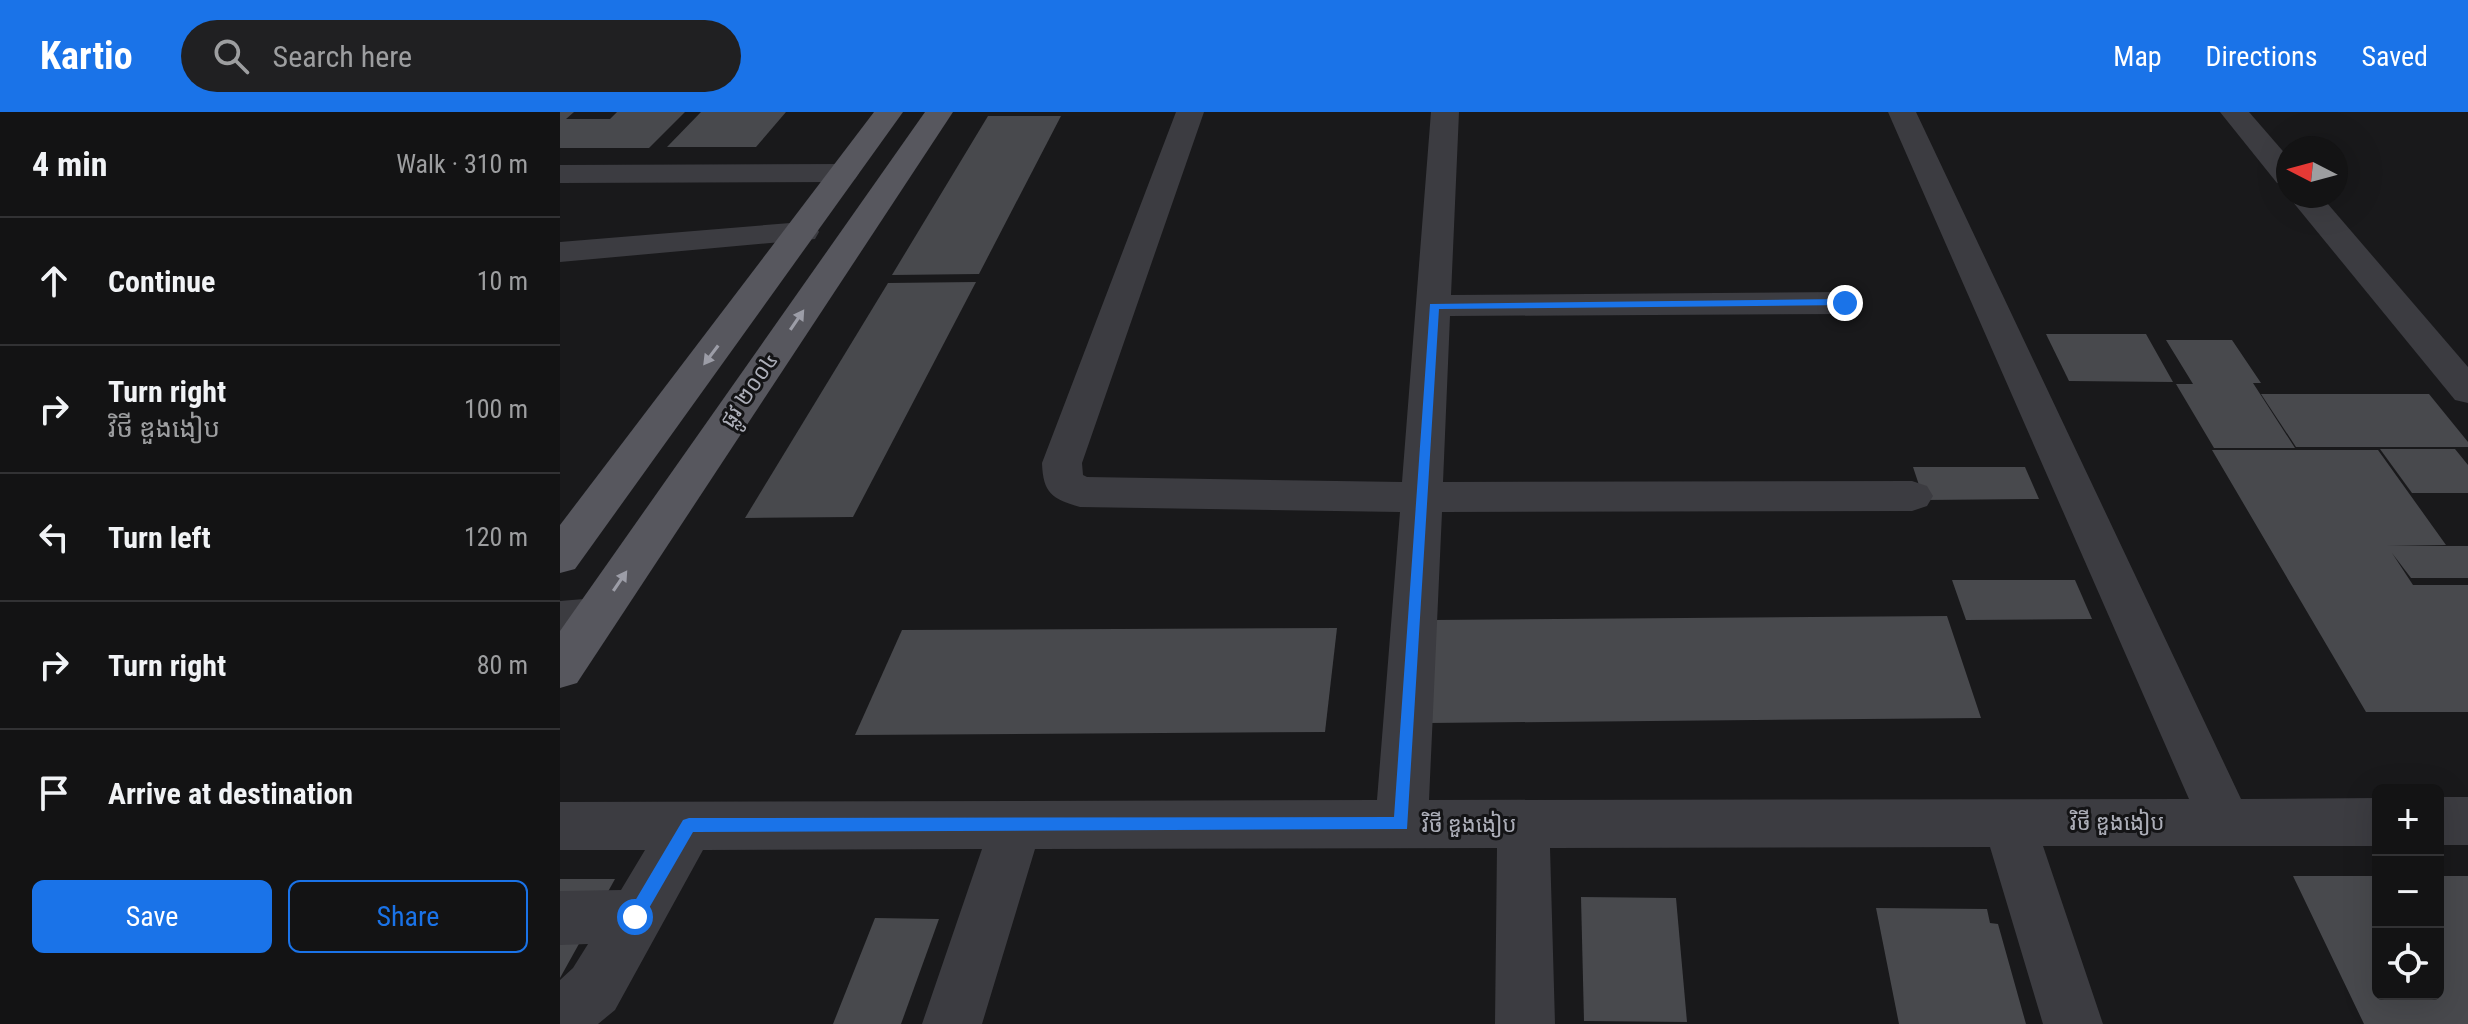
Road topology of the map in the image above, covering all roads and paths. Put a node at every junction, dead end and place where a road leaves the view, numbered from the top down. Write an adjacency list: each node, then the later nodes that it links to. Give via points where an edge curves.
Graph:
1 (889, 112): 8 (main road)
2 (939, 112): 19 (main road, ផ្លូវ ២០០៤, one-way to 2)
3 (1190, 112): 17 (street, via 1062,463 1063,482 1080,492)
4 (1445, 112): 14 (street)
5 (1902, 112): 24 (street)
6 (2234, 112): 7 (street)
7 (2276, 162)
8 (844, 173): 9 (street); 11 (main road)
9 (560, 174)
10 (2314, 208): 15 (street)
11 (803, 232): 12 (street); 18 (main road, one-way to 18)
12 (560, 252)
13 (1845, 303): 14 (street)
14 (1434, 306): 17 (street)
15 (2468, 391)
16 (1912, 496): 17 (street)
17 (1422, 497): 26 (street)
18 (560, 557)
19 (578, 617): 20 (main road, ផ្លូវ ២០០៤)
20 (560, 669)
21 (2444, 821): 22 (street)
22 (2468, 821)
23 (2009, 822): 24 (street, វិថី ឌួងងៀប); 27 (street, វិថី ឌួងងៀប); 36 (street)
24 (2226, 822): 25 (street, វិថី ឌួងងៀប)
25 (2372, 822)
26 (1402, 824): 27 (street, វិថី ឌួងងៀប); 29 (street, វិថី ឌួងងៀប)
27 (1523, 824): 35 (street)
28 (689, 825): 29 (street, វិថី ឌួងងៀប); 30 (street, វិថី ឌួងងៀប); 31 (street)
29 (1016, 825): 34 (street)
30 (560, 826)
31 (635, 917): 32 (street); 33 (street, via 594,989)
32 (560, 918)
33 (560, 1018)
34 (952, 1024)
35 (1525, 1024)
36 (2073, 1024)

